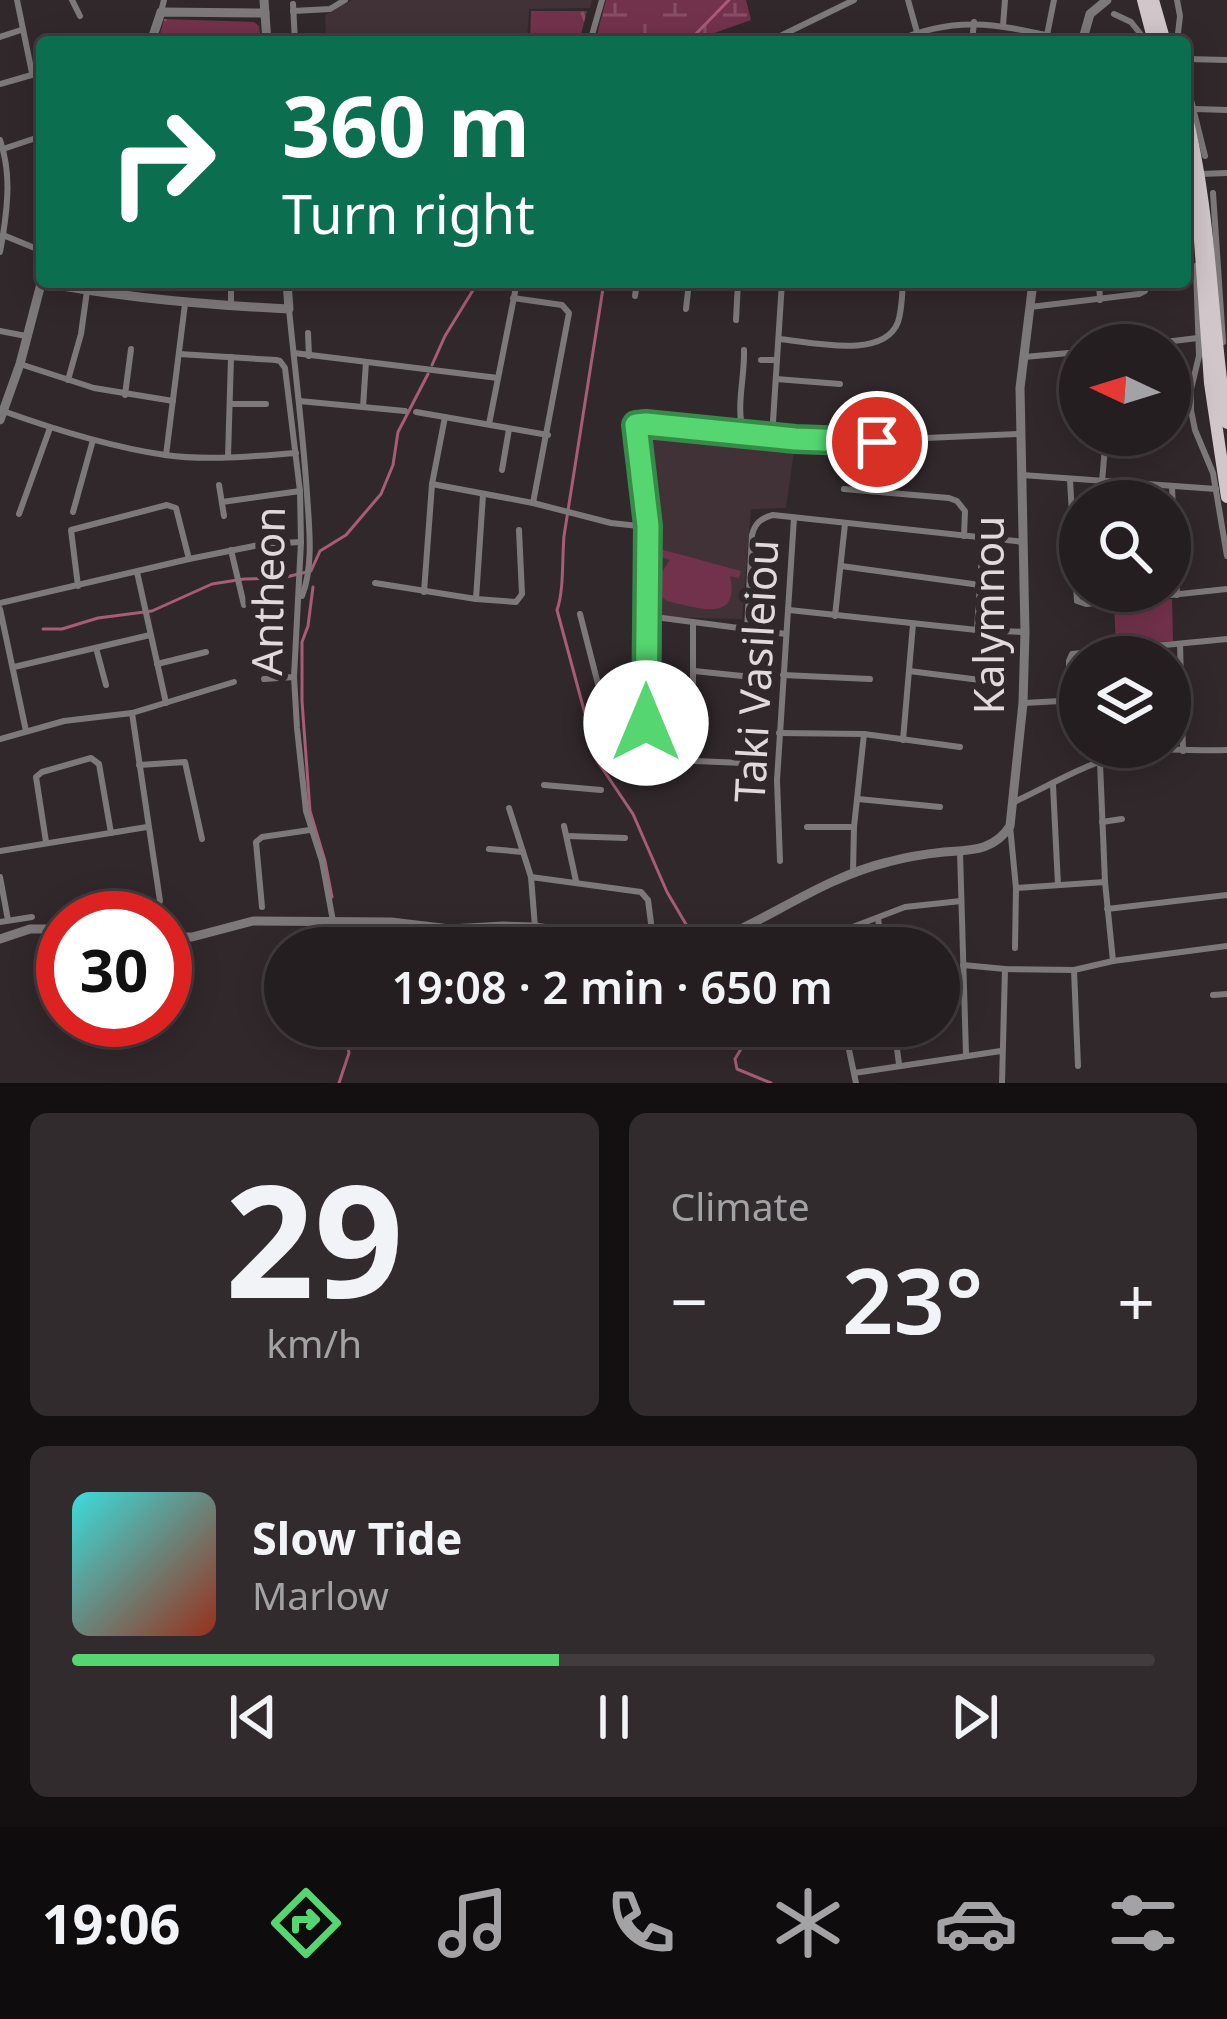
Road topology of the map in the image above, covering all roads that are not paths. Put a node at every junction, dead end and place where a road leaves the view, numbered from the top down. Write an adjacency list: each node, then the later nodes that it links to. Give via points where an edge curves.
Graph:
1 (17, 0): 21 (street)
2 (72, 0): 18 (street)
3 (264, 0): 16 (street)
4 (345, 0): 26 (street, via 326,10 293,7)
5 (602, 0): 27 (street)
6 (854, 0): 14 (street)
7 (908, 0): 22 (street)
8 (1004, 0): 20 (street)
9 (1054, 0): 23 (street)
10 (1107, 0): 32 (street, via 1090,14)
11 (1143, 0): 34 (main road)
12 (1153, 0): 35 (main road)
13 (1177, 0): 36 (street)
14 (844, 2): 28 (street)
15 (163, 6): 16 (street); 24 (street)
16 (265, 13): 25 (street)
17 (1114, 14): 33 (street)
18 (80, 16)
19 (974, 22): 20 (street); 22 (street); 30 (street)
20 (1003, 26): 23 (street)
21 (22, 30): 37 (street); 41 (street)
22 (917, 32): 29 (street)
23 (1046, 35): 31 (street)
24 (153, 36)
25 (267, 36)
26 (295, 36)
27 (592, 36)
28 (779, 36)
29 (908, 36)
30 (973, 36)
31 (1051, 36)
32 (1082, 36)
33 (1144, 36)
34 (1149, 36)
35 (1163, 36)
36 (1178, 36)
37 (0, 37)
38 (1191, 59): 39 (street)
39 (1227, 60)
40 (36, 73): 41 (street)
41 (32, 74): 42 (street)
42 (0, 84)
43 (1191, 110): 44 (street)
44 (1227, 110)
45 (1191, 116): 48 (street)
46 (36, 137): 47 (street)
47 (2, 145): 49 (street)
48 (1205, 156)
49 (3, 168): 56 (street)
50 (1227, 173): 51 (street)
51 (1192, 176): 117 (main road); 138 (main road)
52 (1213, 193): 53 (street)
53 (1216, 220): 54 (street); 91 (street)
54 (1227, 220)
55 (1191, 221): 85 (street)
56 (3, 235): 57 (street); 58 (street)
57 (36, 249)
58 (0, 251)
59 (40, 288): 84 (street)
60 (74, 288): 72 (street)
61 (231, 288): 77 (street)
62 (287, 288): 79 (street)
63 (516, 288): 74 (street)
64 (637, 288): 73 (street)
65 (688, 288): 80 (street)
66 (737, 288): 81 (street)
67 (782, 288): 86 (street)
68 (902, 288): 86 (street, via 898,322 880,343)
69 (1033, 288): 78 (street, Kalymnou)
70 (1099, 288): 75 (street)
71 (1147, 288): 75 (street)
72 (87, 291): 76 (street); 102 (street)
73 (635, 296)
74 (513, 298): 101 (street); 124 (street, via 569,313)
75 (1100, 300): 78 (street)
76 (185, 303): 77 (street); 92 (street)
77 (232, 306): 79 (street)
78 (1030, 307): 96 (street, Kalymnou)
79 (289, 309): 90 (street)
80 (686, 309)
81 (736, 320)
82 (0, 331): 84 (street)
83 (308, 333): 94 (street)
84 (26, 336): 100 (street)
85 (1198, 338): 87 (street); 138 (street, via 1192,410)
86 (779, 339): 98 (street)
87 (1191, 339)
88 (131, 349): 106 (street)
89 (744, 350): 122 (street)
90 (293, 353): 94 (street); 108 (street)
91 (1225, 353): 105 (street)
92 (179, 354): 95 (street, Antheon); 107 (street)
93 (1059, 354): 96 (street)
94 (309, 356): 99 (street)
95 (231, 357): 109 (street); 127 (street, Antheon, via 283,364)
96 (1022, 358): 123 (street, Kalymnou)
97 (761, 360): 98 (street)
98 (777, 361): 103 (street)
99 (366, 362): 101 (street); 111 (street)
100 (20, 364): 102 (street); 115 (street)
101 (498, 377): 118 (street)
102 (68, 380): 106 (street)
103 (776, 380): 104 (street); 125 (street)
104 (839, 384)
105 (1227, 387)
106 (125, 395): 107 (street)
107 (173, 401): 128 (street)
108 (299, 401): 111 (street); 158 (street, via 310,529)
109 (230, 404): 110 (street); 129 (street)
110 (266, 404)
111 (363, 406): 112 (street)
112 (405, 411)
113 (416, 412): 116 (street)
114 (633, 414): 119 (street)
115 (2, 416): 120 (street)
116 (445, 417): 118 (street); 134 (street)
117 (1227, 423)
118 (489, 424): 121 (street)
119 (636, 425): 122 (street); 147 (street)
120 (50, 428): 126 (street); 143 (street)
121 (509, 429): 124 (street); 130 (street)
122 (744, 434): 125 (street)
123 (1020, 434): 125 (street, via 866,442); 131 (street, Kalymnou)
124 (548, 436): 141 (street)
125 (772, 436)
126 (93, 440): 128 (street); 142 (street)
127 (296, 453): 129 (street); 137 (street, Antheon)
128 (166, 455): 129 (street)
129 (228, 457)
130 (502, 470)
131 (1021, 475): 132 (street); 152 (street, Kalymnou)
132 (1070, 480)
133 (219, 484): 140 (street)
134 (432, 484): 139 (street); 163 (street)
135 (844, 489): 149 (street, via 957,501)
136 (1191, 490): 138 (street)
137 (300, 491): 140 (street); 151 (street, Antheon)
138 (1221, 493): 154 (street)
139 (483, 494): 141 (street); 166 (street)
140 (222, 502): 144 (street)
141 (533, 503): 147 (street)
142 (73, 512)
143 (19, 514)
144 (224, 516)
145 (794, 518): 146 (street); 169 (street, Taki Vasileiou); 175 (street, via 770,516 755,526)
146 (845, 523): 149 (street); 156 (street)
147 (648, 526): 171 (street)
148 (518, 530): 166 (street, via 520,599)
149 (964, 536): 150 (street)
150 (983, 538): 152 (street); 160 (street)
151 (301, 542): 153 (street); 158 (street, Antheon)
152 (1024, 542): 177 (street, Kalymnou)
153 (231, 550): 155 (street); 167 (street)
154 (1227, 556)
155 (189, 559): 157 (street); 161 (street, via 176,508 167,505 71,530)
156 (841, 566): 160 (street); 172 (street)
157 (137, 571): 161 (street); 179 (street)
158 (303, 573): 165 (street); 189 (street, Antheon)
159 (375, 584): 163 (street)
160 (980, 585): 176 (street)
161 (78, 586): 168 (street)
162 (1227, 590): 164 (street)
163 (424, 592): 166 (street)
164 (1191, 594)
165 (302, 596)
166 (476, 599)
167 (244, 605)
168 (0, 606): 185 (street)
169 (788, 610): 172 (street); 178 (street, Taki Vasileiou)
170 (580, 614): 196 (street, via 598,684)
171 (647, 616): 173 (street); 196 (street)
172 (835, 616): 174 (street)
173 (693, 622): 175 (street); 186 (street)
174 (913, 624): 176 (street); 187 (street)
175 (747, 629): 178 (street)
176 (977, 630): 177 (street)
177 (1025, 632): 199 (street, Kalymnou)
178 (786, 634): 188 (street, Taki Vasileiou)
179 (149, 635): 182 (street); 184 (street)
180 (1227, 639): 181 (street)
181 (1191, 643)
182 (96, 648): 185 (street); 195 (street)
183 (206, 652): 184 (street)
184 (157, 664): 198 (street)
185 (14, 667): 201 (street)
186 (694, 671): 190 (street); 209 (street, via 693,757)
187 (909, 671): 193 (street); 205 (street)
188 (783, 675): 192 (street); 202 (street, Taki Vasileiou)
189 (294, 677): 191 (street); 228 (street, Antheon)
190 (752, 677)
191 (264, 679)
192 (870, 679)
193 (980, 680)
194 (234, 682): 198 (street)
195 (106, 685)
196 (646, 689): 211 (street)
197 (1059, 701): 199 (street)
198 (166, 703): 200 (street)
199 (1023, 703): 218 (street, Kalymnou)
200 (132, 713): 201 (street); 210 (street)
201 (26, 731): 204 (street)
202 (779, 733): 203 (street); 238 (street, Taki Vasileiou)
203 (864, 734): 205 (street); 217 (street)
204 (0, 740)
205 (903, 740): 206 (street)
206 (960, 747)
207 (1227, 750): 208 (street)
208 (1191, 751)
209 (743, 763)
210 (139, 765): 225 (street); 232 (street, via 185,762)
211 (647, 765)
212 (1089, 768): 215 (street)
213 (1100, 768): 222 (street)
214 (544, 784): 216 (street)
215 (1053, 784): 218 (street); 244 (street)
216 (601, 790)
217 (857, 799): 219 (street); 227 (street)
218 (1014, 802): 224 (street, Kalymnou)
219 (940, 807)
220 (509, 808): 236 (street)
221 (1121, 820): 222 (street)
222 (1102, 822): 243 (street)
223 (565, 826): 230 (street)
224 (1010, 826): 237 (street, via 994,844); 245 (street, Kalymnou)
225 (147, 827): 229 (street); 246 (street)
226 (807, 827): 227 (street)
227 (854, 827): 239 (street)
228 (311, 830): 249 (street, via 258,839); 254 (street, Antheon)
229 (112, 833): 233 (street); 233 (street, via 99,764 91,758 37,777)
230 (567, 836): 231 (street); 242 (street)
231 (625, 838)
232 (202, 839)
233 (46, 842): 235 (street)
234 (488, 849): 236 (street)
235 (0, 851)
236 (524, 852): 241 (street)
237 (960, 852): 239 (street); 248 (street)
238 (780, 861)
239 (853, 872): 255 (street)
240 (0, 877): 253 (street)
241 (531, 877): 242 (street); 258 (street)
242 (576, 881): 259 (street, via 645,894)
243 (1105, 882): 244 (street); 250 (street)
244 (1058, 885): 245 (street)
245 (1016, 888): 268 (street, Kalymnou)
246 (158, 891)
247 (1227, 896): 250 (street)
248 (961, 901): 252 (street); 270 (street)
249 (262, 907)
250 (1107, 909): 269 (street)
251 (32, 916): 253 (street)
252 (878, 918): 262 (street); 263 (street)
253 (4, 921)
254 (333, 922): 256 (street); 265 (street, via 253,921)
255 (755, 923): 260 (street); 261 (street)
256 (433, 927)
257 (489, 927): 258 (street)
258 (535, 927)
259 (651, 927)
260 (746, 927)
261 (755, 927)
262 (858, 927)
263 (880, 927)
264 (36, 929): 266 (street)
265 (192, 937)
266 (0, 939)
267 (1227, 946): 269 (street)
268 (1015, 948)
269 (1113, 961): 272 (street)
270 (963, 965): 271 (street); 278 (street)
271 (1005, 970): 272 (street); 277 (street)
272 (1074, 970): 280 (street)
273 (1227, 994): 274 (street)
274 (1213, 995)
275 (848, 1047): 281 (street)
276 (897, 1047): 279 (street)
277 (1001, 1051): 278 (street); 283 (street)
278 (966, 1055): 279 (street)
279 (899, 1066): 281 (street)
280 (1078, 1066)
281 (854, 1073): 282 (street)
282 (856, 1083)
283 (1002, 1083)

